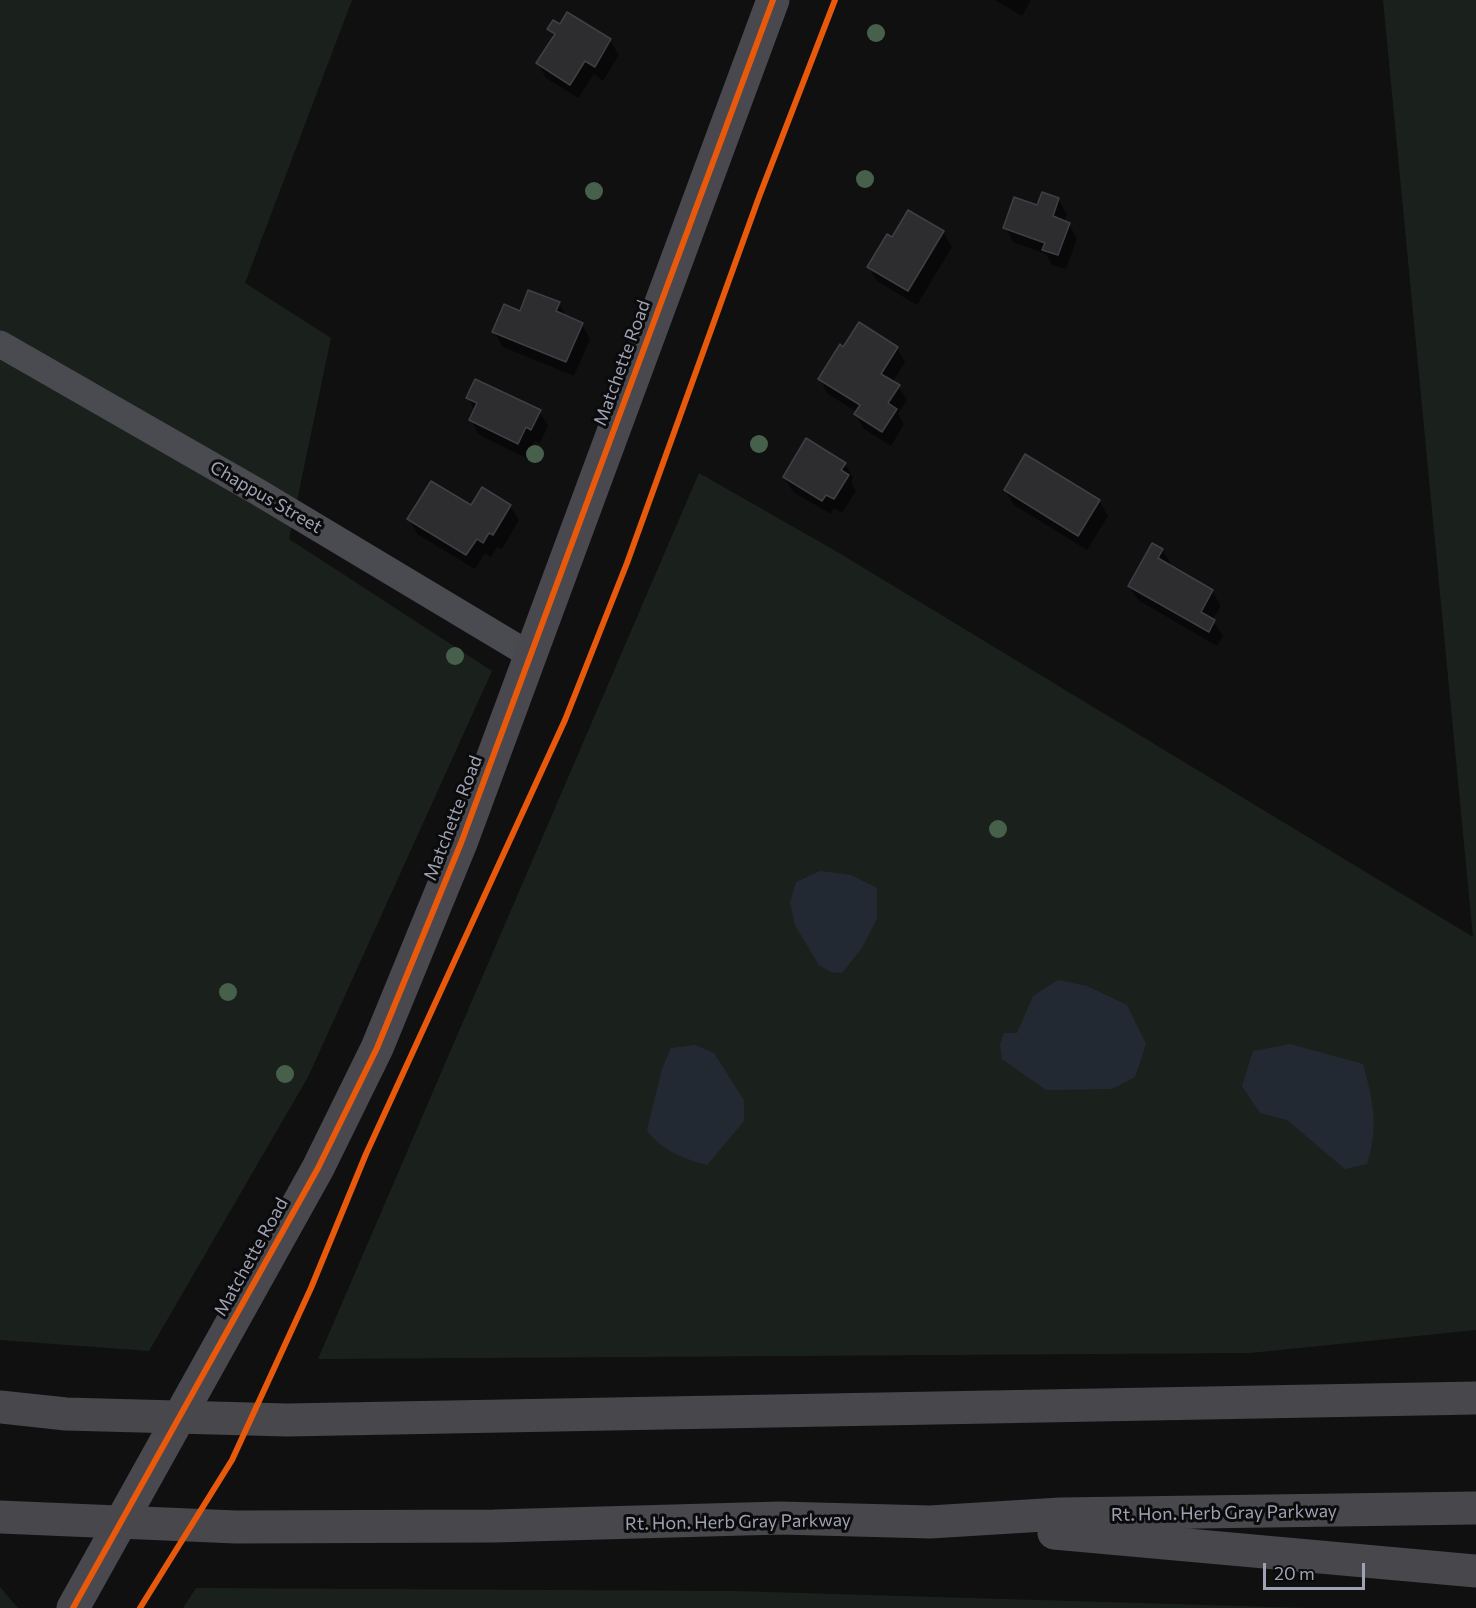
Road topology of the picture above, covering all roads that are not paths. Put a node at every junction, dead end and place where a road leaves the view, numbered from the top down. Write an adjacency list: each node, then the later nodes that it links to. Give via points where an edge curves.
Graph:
1 (773, 0): 3 (street, Matchette Road)
2 (0, 344): 3 (street, Chappus Street)
3 (530, 655): 12 (street, Matchette Road, via 461,843 377,1048 318,1168)
4 (1476, 1385): 5 (highway)
5 (1422, 1398): 6 (highway); 7 (highway, via 287,1420 66,1414)
6 (1476, 1398)
7 (0, 1407)
8 (1476, 1508): 10 (highway, Rt. Hon. Herb Gray Parkway, via 1060,1514)
9 (4, 1517): 10 (highway, Rt. Hon. Herb Gray Parkway, via 236,1527 494,1526 780,1518)
10 (930, 1522): 11 (highway)
11 (1476, 1571)
12 (73, 1608)

